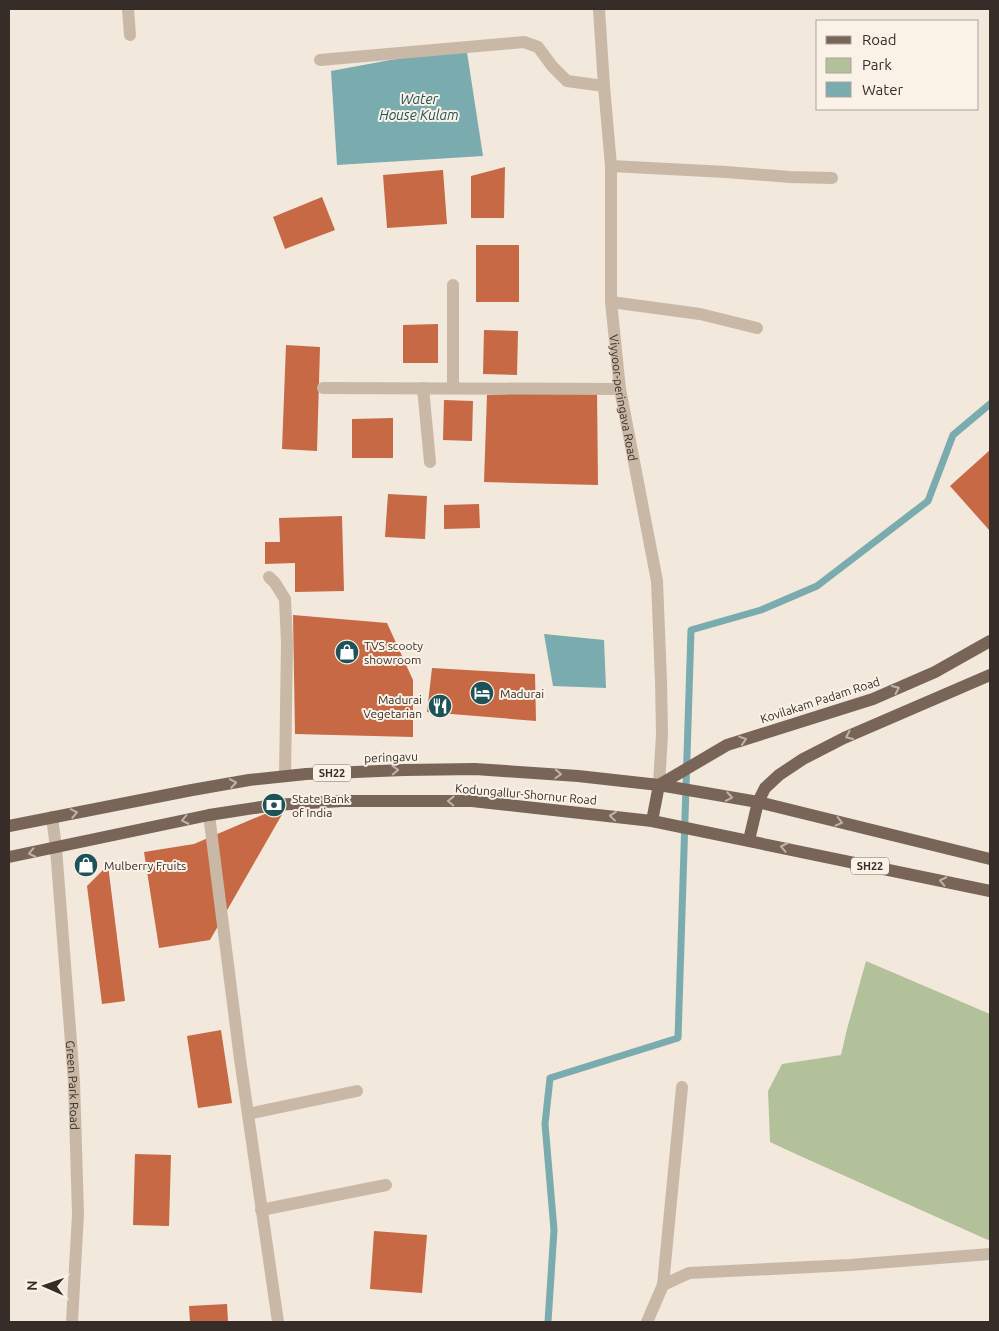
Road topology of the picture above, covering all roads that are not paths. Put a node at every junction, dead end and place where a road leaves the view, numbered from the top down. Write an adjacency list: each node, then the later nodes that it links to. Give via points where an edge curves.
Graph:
1 (128, 9): 3 (street)
2 (600, 9): 5 (street, Viyyoor-peringava Road)
3 (130, 34)
4 (320, 60): 5 (street, via 524,42 538,46 567,81)
5 (604, 86): 6 (street, Viyyoor-peringava Road)
6 (611, 166): 7 (street); 9 (street, Viyyoor-peringava Road)
7 (832, 178)
8 (453, 285): 13 (street)
9 (611, 302): 10 (street, via 700,314); 14 (street, Viyyoor-peringava Road)
10 (757, 328)
11 (323, 388): 12 (street)
12 (423, 388): 13 (street); 15 (street)
13 (453, 388): 14 (street)
14 (620, 389): 20 (street, Viyyoor-peringava Road, via 657,582)
15 (430, 462)
16 (269, 577): 19 (street, via 285,599)
17 (990, 641): 20 (main road, Kovilakam Padam Road, one-way to 17, via 727,745 872,699 935,672)
18 (990, 675): 21 (main road, one-way to 21, via 803,759 765,788)
19 (285, 776): 20 (main road, peringavu / SH22, one-way to 20, via 475,769); 23 (main road, peringavu / SH22, one-way to 19)
20 (664, 784): 21 (main road, SH22, one-way to 21); 24 (main road)
21 (758, 802): 26 (main road); 29 (main road, SH22, one-way to 29)
22 (209, 815): 24 (main road, Kodungallur-Shornur Road / SH22, one-way to 22, via 472,801 417,800 288,804); 27 (main road, Kodungallur-Shornur Road / SH22, one-way to 27); 33 (street)
23 (52, 817): 25 (main road, peringavu / SH22); 27 (street, Green Park Road)
24 (657, 821): 26 (main road, Kodungallur-Shornur Road / SH22)
25 (9, 826)
26 (749, 840): 30 (main road, Kodungallur-Shornur Road / SH22, one-way to 26)
27 (56, 848): 28 (main road, SH22, one-way to 28); 38 (street, Green Park Road, via 74,1081 78,1214)
28 (9, 857)
29 (990, 859)
30 (990, 892)
31 (682, 1087): 37 (street)
32 (357, 1091): 33 (street)
33 (248, 1114): 35 (street)
34 (386, 1185): 35 (street)
35 (262, 1210): 39 (street)
36 (990, 1254): 37 (street, via 689,1273)
37 (663, 1285): 40 (street)
38 (72, 1322)
39 (278, 1322)
40 (647, 1322)

